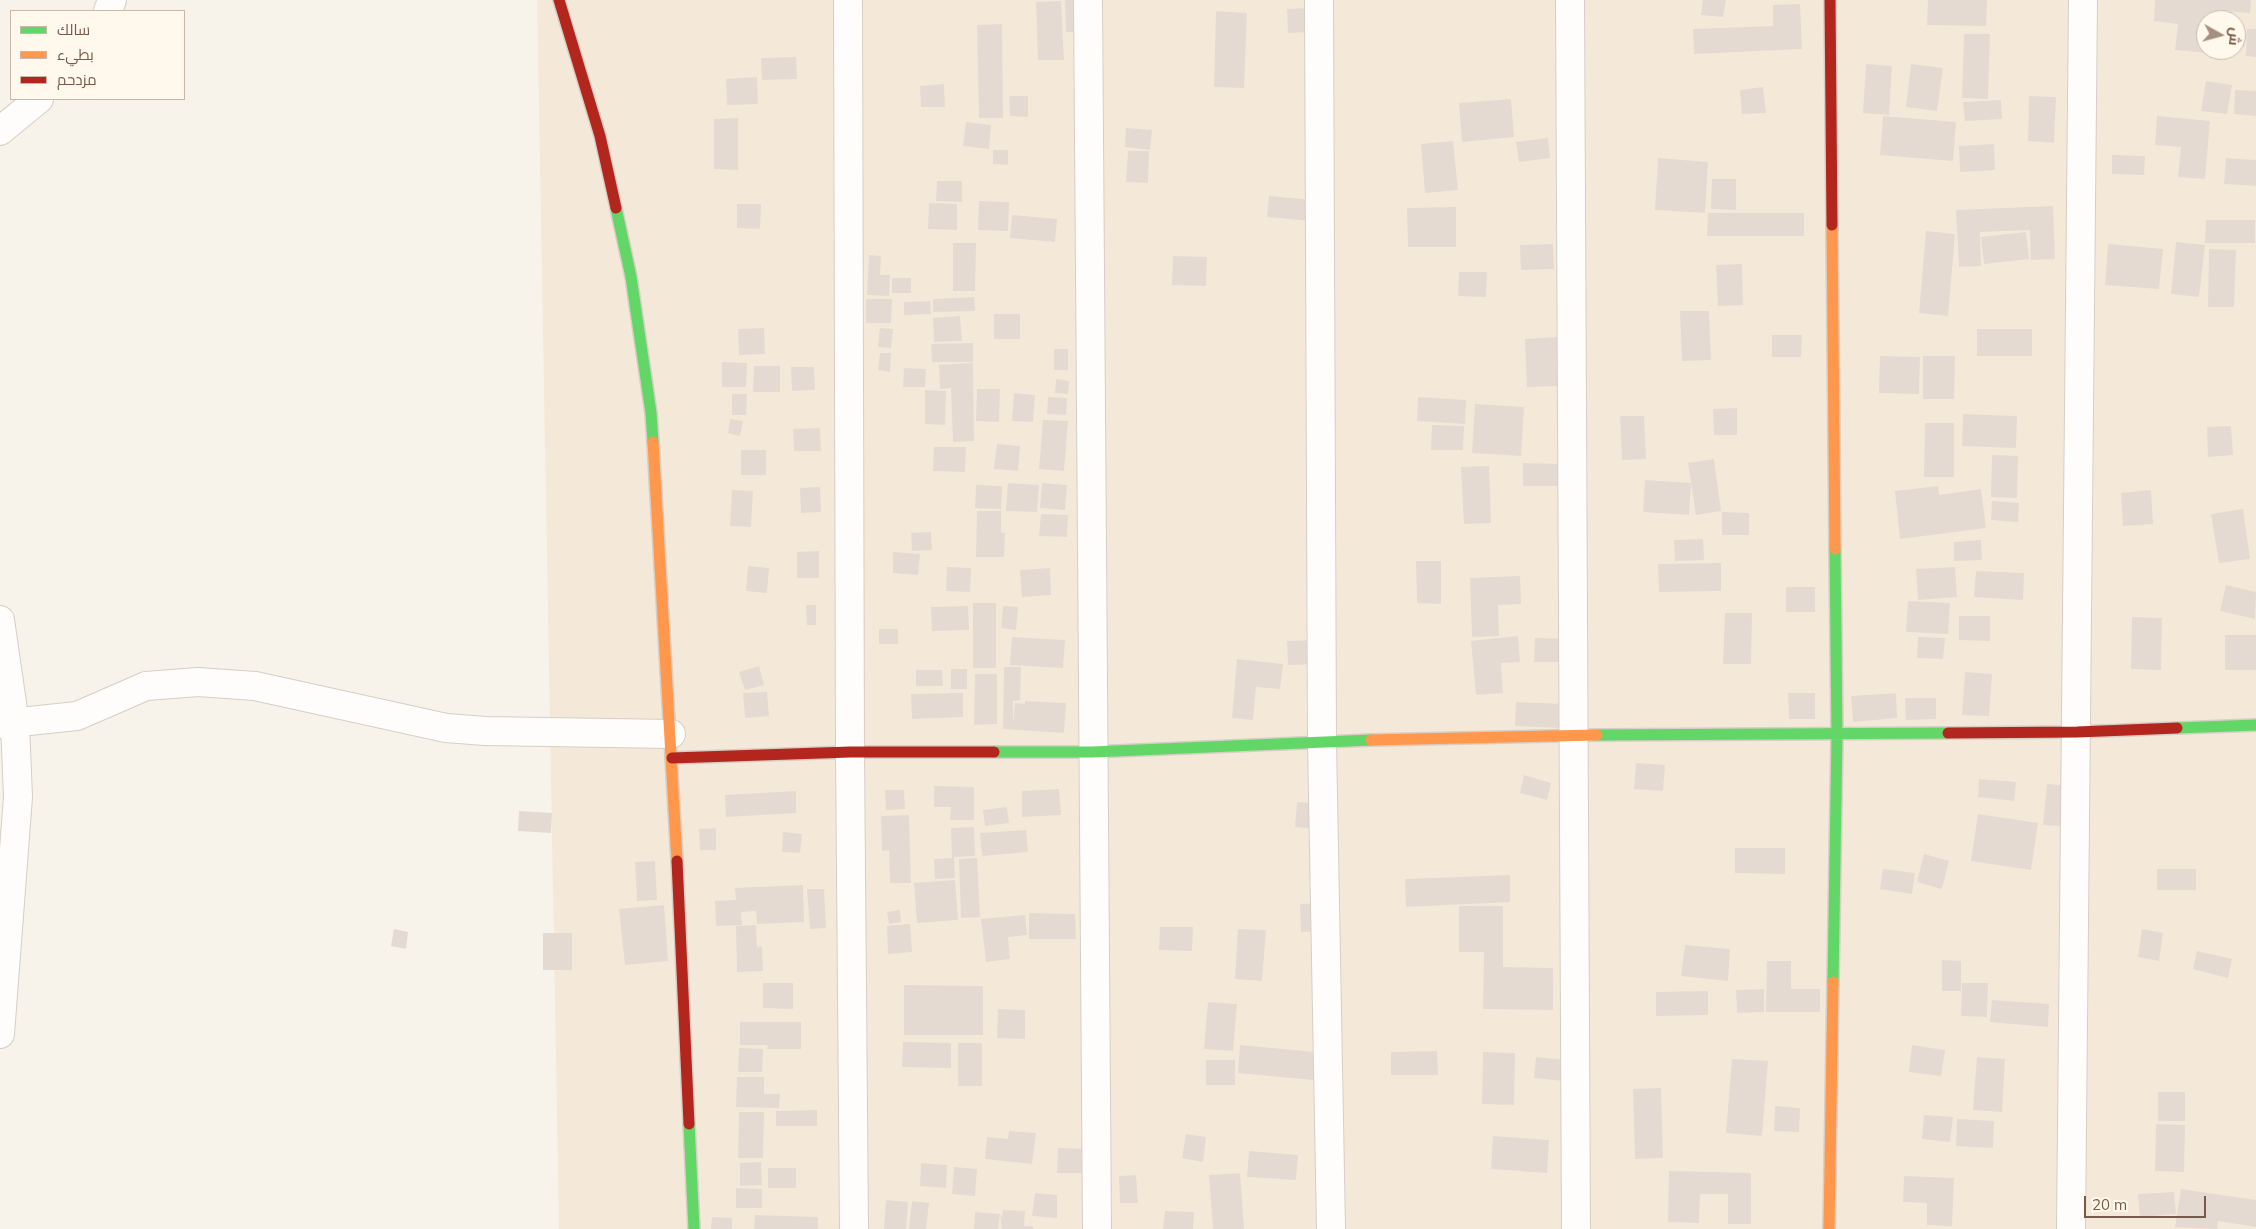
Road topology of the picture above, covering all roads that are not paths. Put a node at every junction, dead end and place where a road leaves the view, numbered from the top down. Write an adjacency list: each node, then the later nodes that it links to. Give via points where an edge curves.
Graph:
1 (559, 0): 17 (street, via 600,136 632,277 651,413)
2 (848, 0): 18 (street)
3 (1088, 0): 19 (street)
4 (1319, 0): 16 (street)
5 (1570, 0): 14 (street)
6 (1830, 0): 15 (street)
7 (2083, 0): 13 (street)
8 (38, 100): 9 (street)
9 (0, 131)
10 (0, 620): 11 (street)
11 (7, 724): 17 (street, via 77,716 146,686 198,682 255,686 446,728); 20 (street, via 18,797)
12 (2256, 725): 13 (street)
13 (2077, 732): 15 (street); 27 (street)
14 (1574, 735): 15 (street); 16 (street); 25 (street)
15 (1837, 735): 26 (street)
16 (1322, 741): 19 (street); 24 (street)
17 (672, 746): 18 (street); 21 (street)
18 (850, 752): 19 (street); 22 (street)
19 (1092, 752): 23 (street)
20 (0, 1034)
21 (694, 1229)
22 (854, 1229)
23 (1096, 1229)
24 (1331, 1229)
25 (1576, 1229)
26 (1829, 1229)
27 (2072, 1229)

